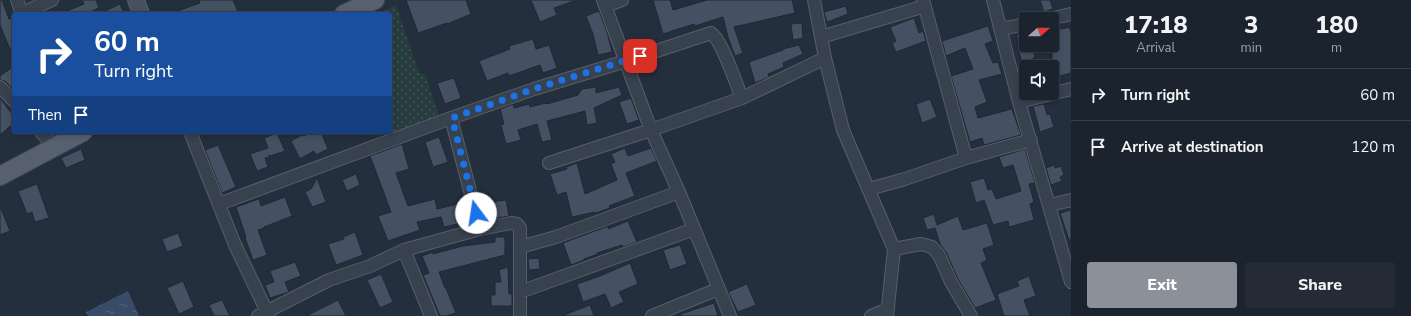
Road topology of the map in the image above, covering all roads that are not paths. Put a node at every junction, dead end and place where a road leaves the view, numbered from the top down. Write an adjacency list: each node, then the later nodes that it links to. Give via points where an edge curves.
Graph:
1 (16, 0): 10 (street)
2 (52, 0): 11 (street)
3 (136, 0): 12 (street)
4 (375, 0): 13 (main road)
5 (622, 0): 8 (street)
6 (814, 0): 18 (street)
7 (993, 0): 17 (street)
8 (604, 3): 20 (street)
9 (924, 3): 18 (street); 33 (street)
10 (22, 12)
11 (24, 12)
12 (140, 12)
13 (348, 12)
14 (1071, 14): 15 (street)
15 (1059, 17)
16 (1019, 25): 17 (street)
17 (1000, 29): 25 (street)
18 (821, 37): 19 (street)
19 (825, 58): 23 (street); 36 (street, via 843,130)
20 (626, 61): 23 (street, via 711,33 720,45); 26 (street, via 534,89); 27 (street)
21 (0, 87): 24 (street)
22 (1071, 89): 25 (street)
23 (742, 98): 27 (street)
24 (12, 99)
25 (1020, 102): 31 (street)
26 (452, 118): 39 (street); 41 (street)
27 (652, 130): 34 (street); 37 (street)
28 (43, 134): 32 (street)
29 (75, 134): 32 (main road)
30 (191, 134): 39 (street)
31 (1031, 140): 33 (street); 40 (street)
32 (54, 147): 35 (main road)
33 (966, 158): 36 (street)
34 (549, 163)
35 (0, 176)
36 (869, 189): 44 (street)
37 (679, 192): 42 (street); 43 (street, via 556,237)
38 (1071, 200): 40 (street)
39 (219, 204): 50 (street)
40 (1050, 205): 46 (street)
41 (480, 229): 43 (street, via 517,224 520,228); 45 (street)
42 (694, 229): 47 (street); 48 (street)
43 (520, 247): 48 (street)
44 (894, 248): 49 (street); 56 (street, via 921,244 932,247 939,255)
45 (404, 250): 50 (street, via 370,266 329,280); 51 (street)
46 (1071, 282)
47 (718, 290): 53 (street); 54 (street)
48 (520, 292): 52 (street)
49 (887, 313): 55 (street)
50 (264, 315)
51 (431, 316)
52 (520, 316)
53 (652, 316)
54 (730, 316)
55 (871, 316)
56 (971, 316)

